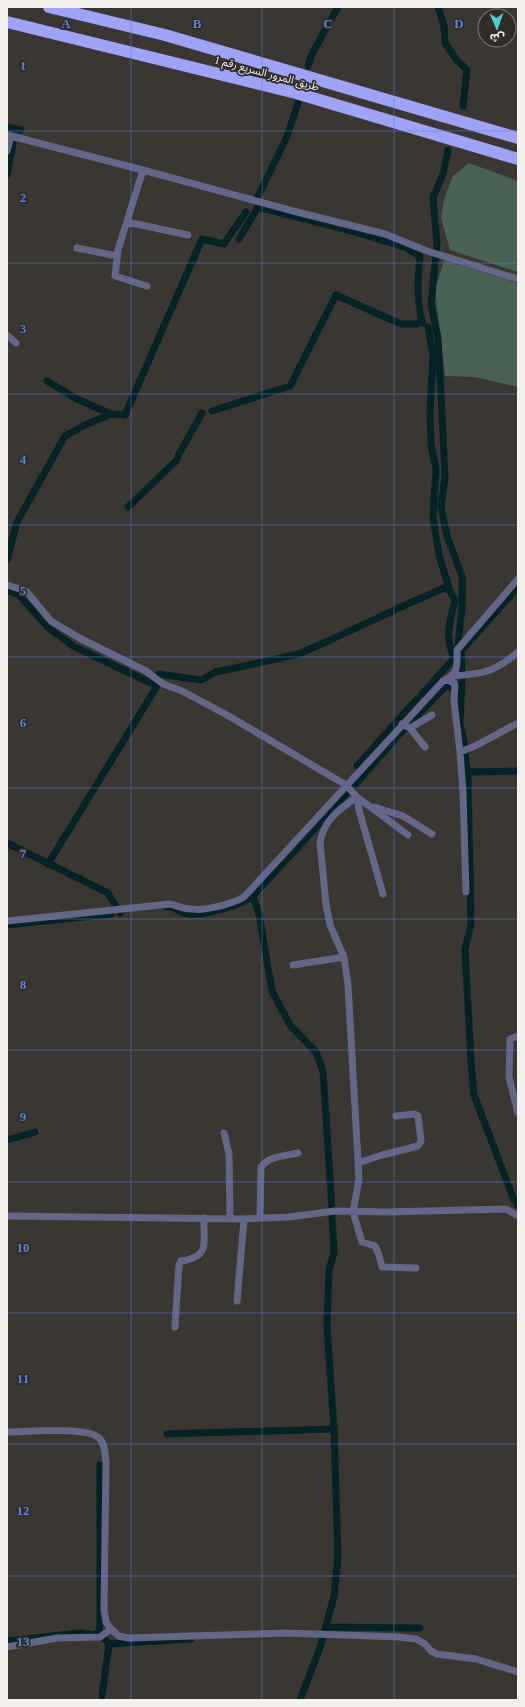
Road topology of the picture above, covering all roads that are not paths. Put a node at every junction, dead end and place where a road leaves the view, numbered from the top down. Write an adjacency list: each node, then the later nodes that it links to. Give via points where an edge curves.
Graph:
1 (49, 7): 4 (highway, طريق المرور السريع رقم 1, via 172,37)
2 (7, 22): 6 (highway, طريق المرور السريع رقم 1, via 296,93)
3 (9, 136): 5 (street); 7 (street)
4 (518, 138)
5 (7, 151)
6 (518, 160)
7 (143, 170): 8 (street); 12 (street, via 286,210 385,234 427,251)
8 (127, 222): 9 (street); 11 (street)
9 (188, 235)
10 (77, 248): 11 (street)
11 (117, 256): 13 (street, via 115,276)
12 (518, 279)
13 (147, 286)
14 (7, 335): 15 (street)
15 (16, 343)
16 (518, 579): 19 (street, via 457,650 457,669)
17 (7, 585): 27 (street, via 26,591 51,621 81,639 146,671 163,684 227,715)
18 (518, 652): 19 (street, via 504,664 483,673)
19 (452, 676): 20 (street)
20 (443, 681): 23 (street); 26 (street, via 448,680 455,686 454,701)
21 (432, 715): 24 (street)
22 (518, 723): 26 (street)
23 (402, 724): 24 (street); 27 (street)
24 (410, 728): 25 (street)
25 (424, 747)
26 (460, 752): 32 (street)
27 (346, 785): 28 (street); 34 (street, via 252,890 236,902 192,910 170,904)
28 (357, 797): 29 (street); 33 (street); 35 (street, via 343,806 327,823 320,843 330,925)
29 (368, 805): 30 (street, via 403,816); 31 (street)
30 (432, 834)
31 (408, 835)
32 (466, 892)
33 (383, 894)
34 (7, 921)
35 (344, 957): 36 (street); 42 (street, via 348,985)
36 (293, 965)
37 (518, 1036): 38 (street, via 510,1039 509,1078)
38 (518, 1113)
39 (396, 1116): 42 (street, via 418,1116 421,1141 418,1146)
40 (224, 1133): 48 (street, via 229,1154)
41 (298, 1154): 47 (street, via 272,1158 261,1167)
42 (358, 1163): 43 (street, via 359,1179)
43 (352, 1212): 45 (street, via 506,1209); 47 (street, via 335,1211); 50 (street, via 362,1242 375,1246 382,1267)
44 (7, 1216): 46 (street)
45 (518, 1216)
46 (204, 1218): 48 (street); 52 (street, via 201,1255 181,1261 179,1265)
47 (260, 1218): 49 (street)
48 (230, 1219): 49 (street)
49 (244, 1219): 51 (street)
50 (416, 1268)
51 (237, 1301)
52 (175, 1327)
53 (7, 1432): 54 (street, via 75,1431 91,1433 100,1438 106,1462 104,1610 106,1622)
54 (111, 1630): 55 (street, via 100,1637 57,1638); 56 (street, via 119,1636 128,1638 285,1633 399,1637 421,1642 437,1654 476,1659)
55 (7, 1647)
56 (518, 1672)

